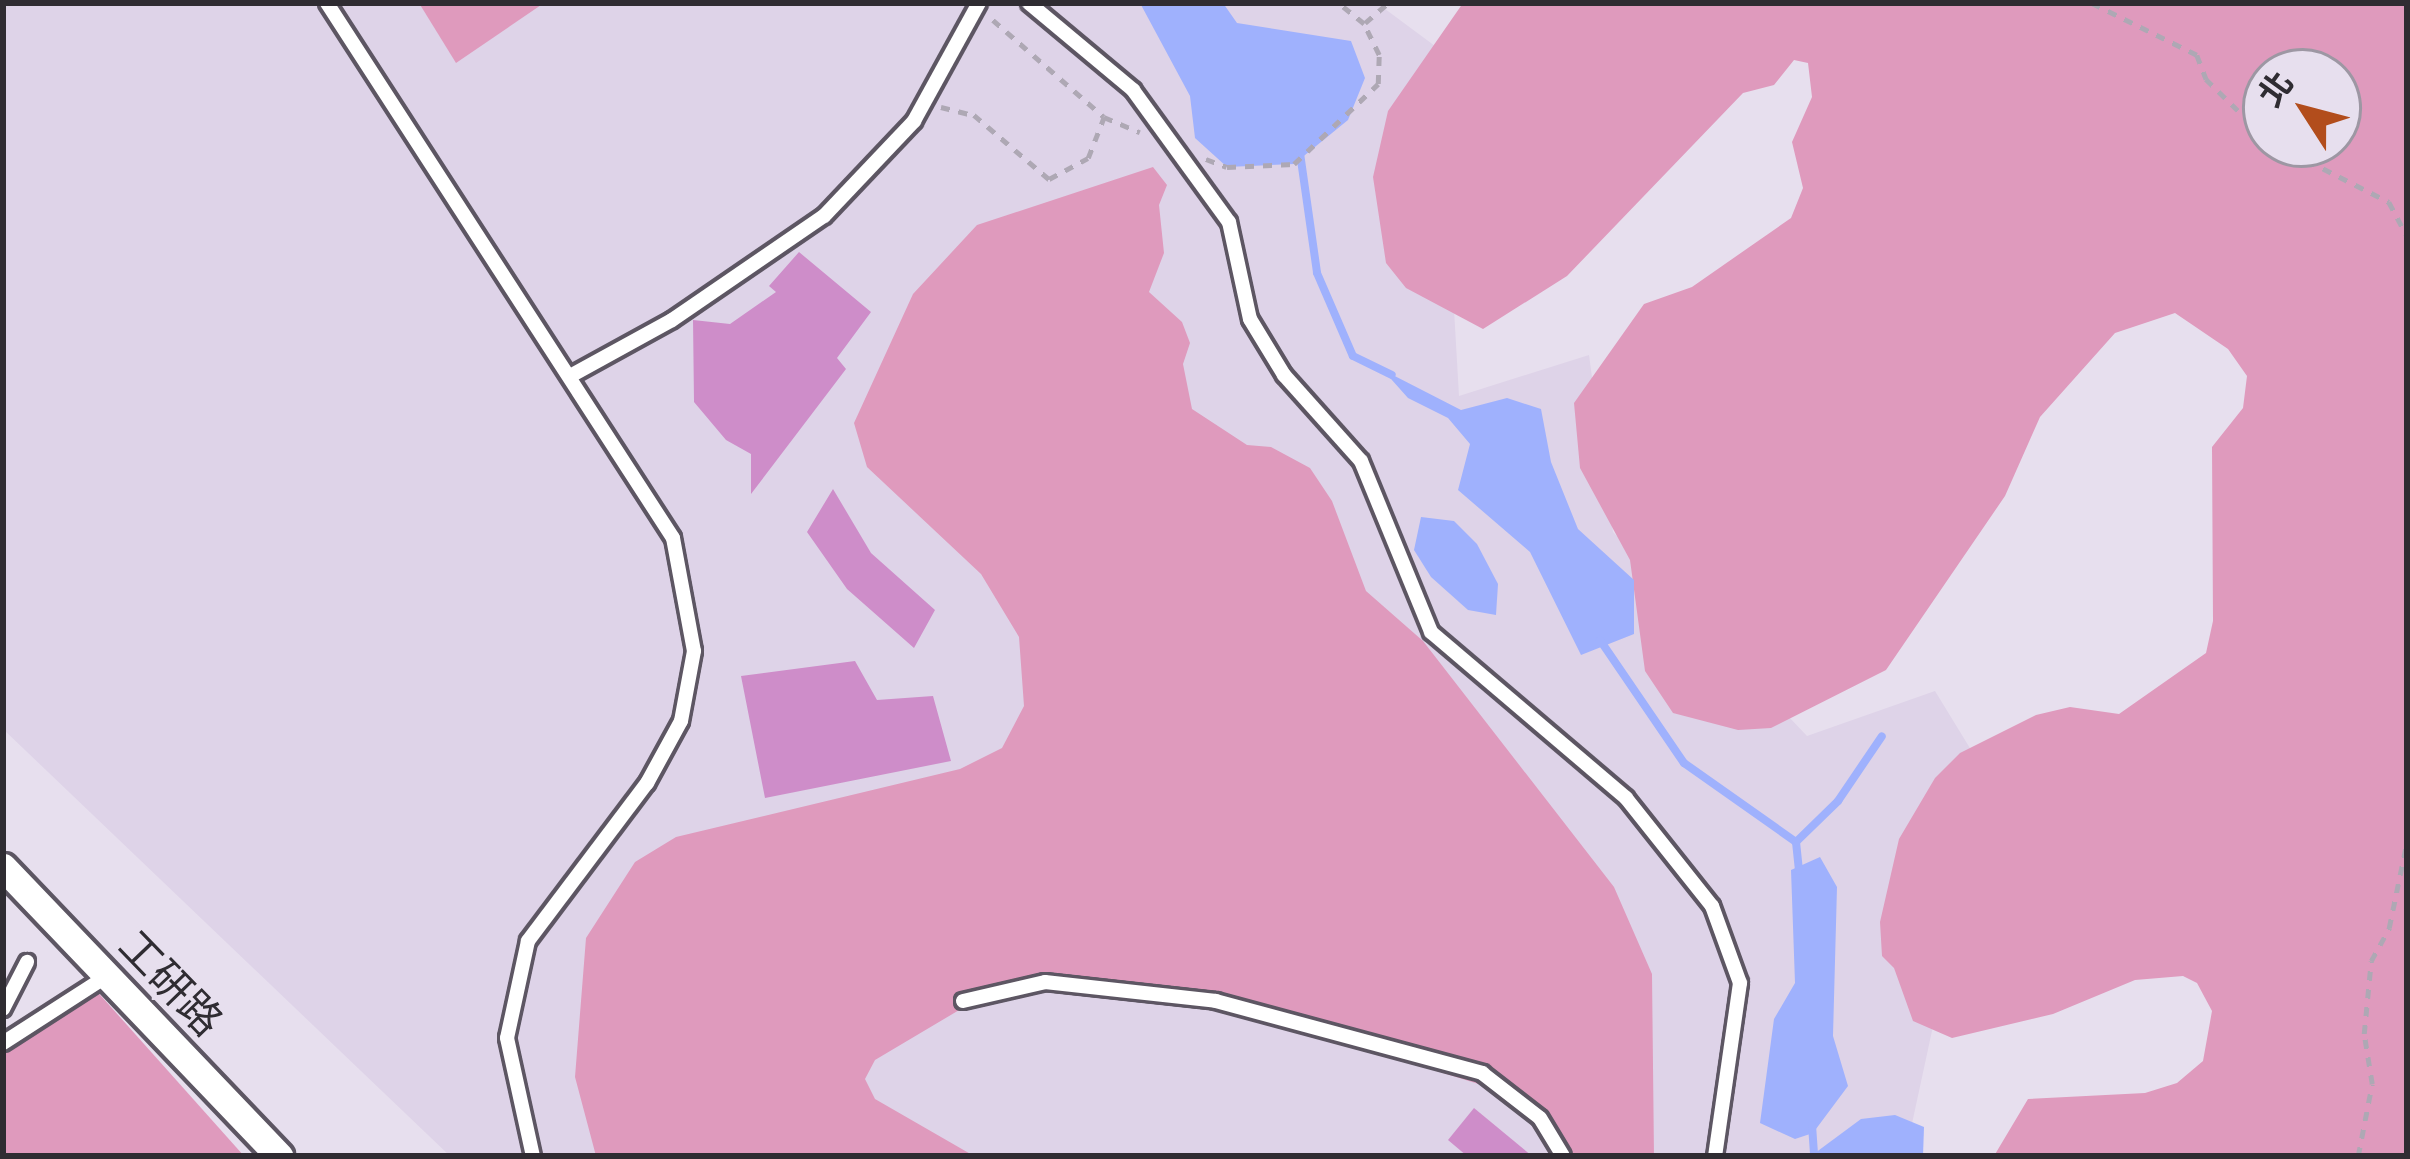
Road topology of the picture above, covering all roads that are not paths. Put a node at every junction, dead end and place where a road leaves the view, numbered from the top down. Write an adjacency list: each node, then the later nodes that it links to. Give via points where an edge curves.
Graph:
1 (327, 3): 4 (lane)
2 (1029, 3): 14 (lane, via 1132,89 1229,222 1250,320 1284,375 1361,460 1431,632 1626,798 1712,906 1740,983)
3 (979, 6): 4 (lane, via 925,102 824,216 672,320)
4 (572, 375): 12 (lane, via 673,538 694,651 681,721 647,783 528,941 507,1038)
5 (3, 867): 7 (street, 工研路)
6 (27, 962): 9 (lane)
7 (107, 976): 10 (lane); 11 (street, 工研路)
8 (963, 1001): 13 (lane, via 1045,982 1216,1001 1483,1073 1540,1118)
9 (3, 1009)
10 (3, 1043)
11 (279, 1156)
12 (533, 1156)
13 (1563, 1156)
14 (1715, 1156)

